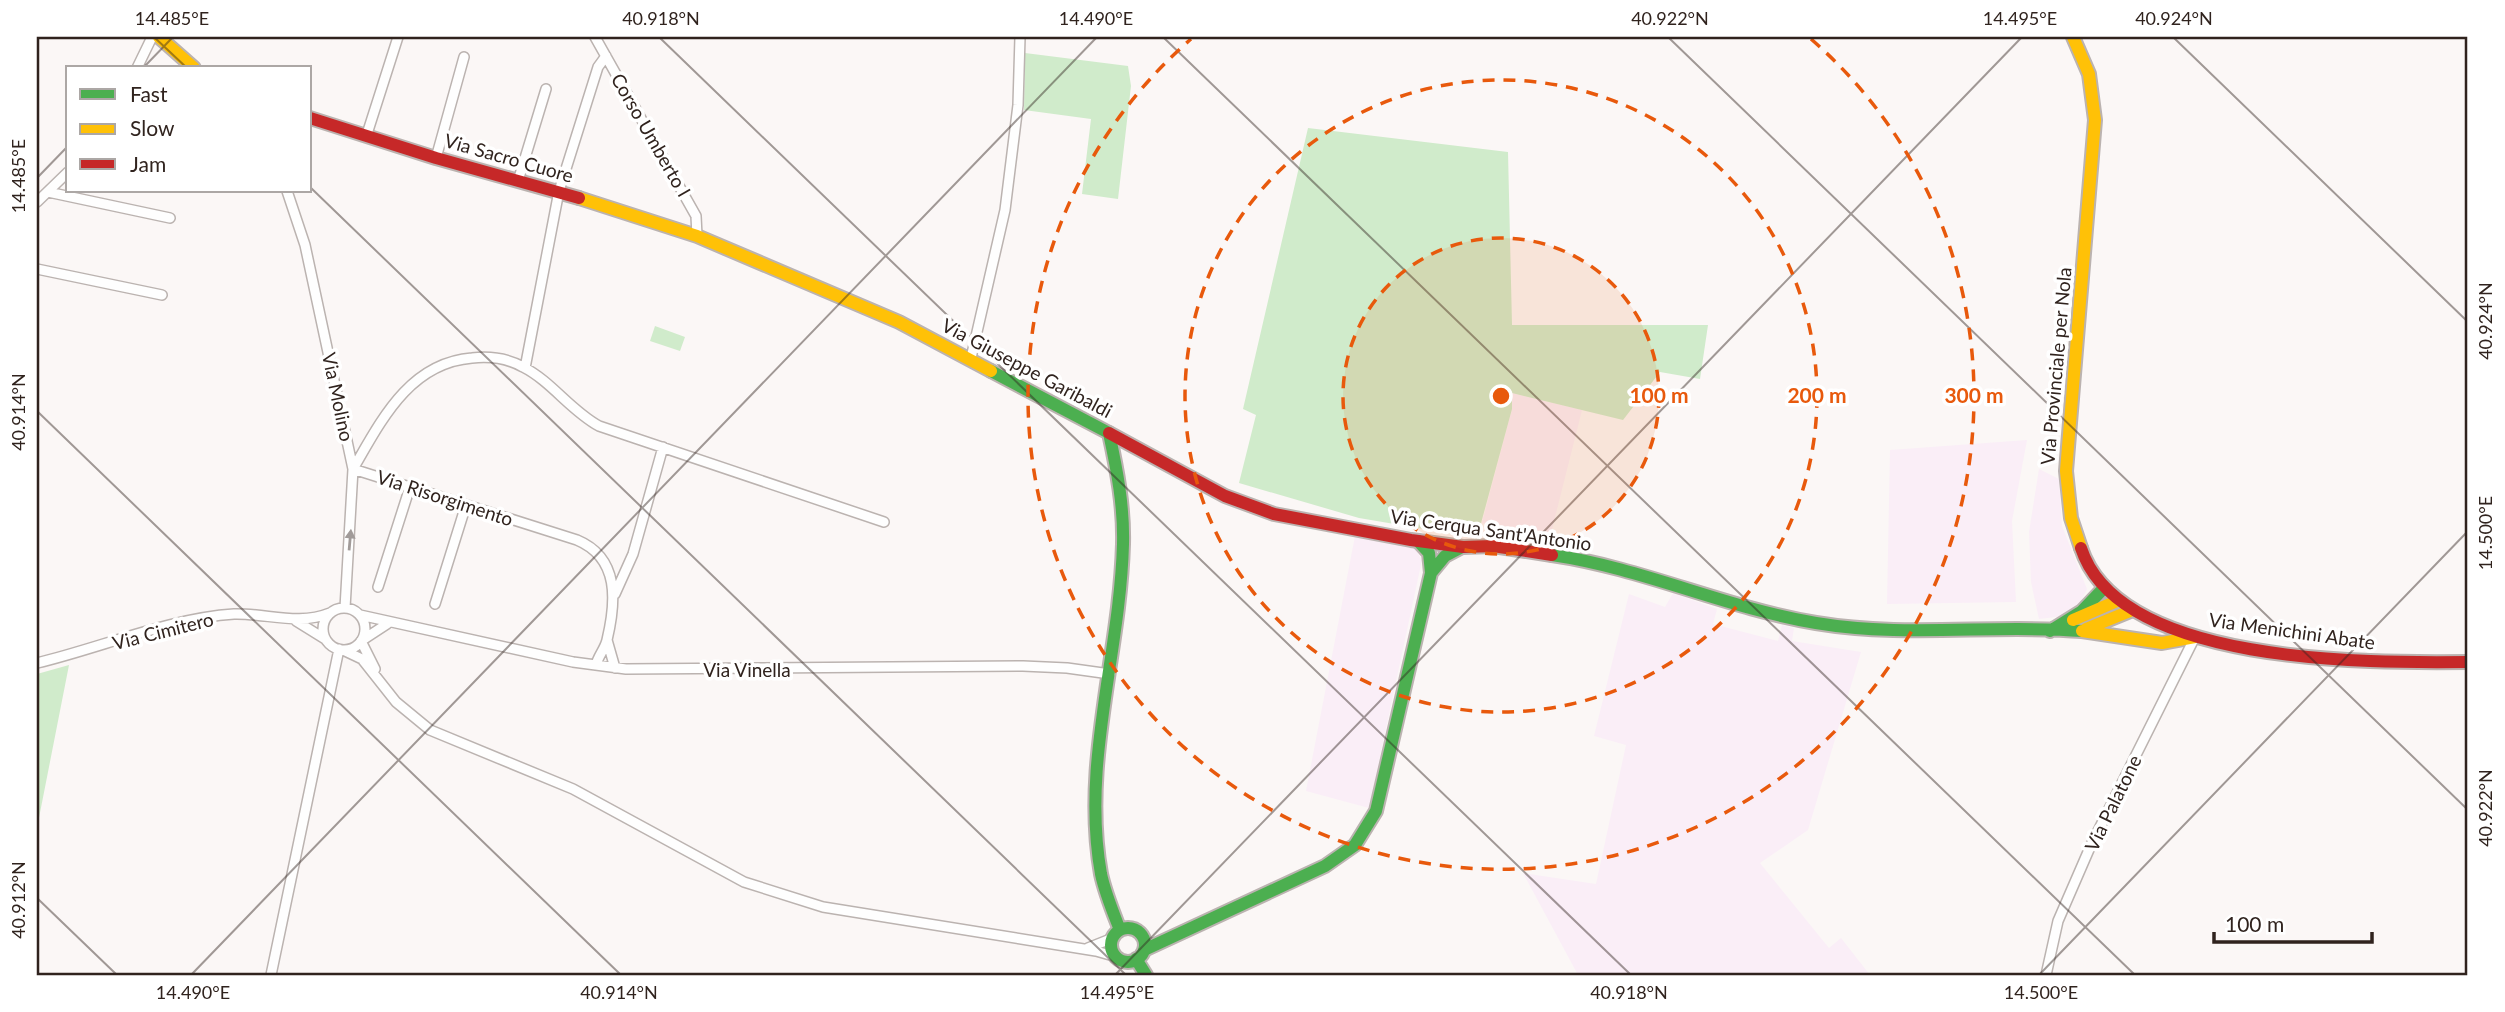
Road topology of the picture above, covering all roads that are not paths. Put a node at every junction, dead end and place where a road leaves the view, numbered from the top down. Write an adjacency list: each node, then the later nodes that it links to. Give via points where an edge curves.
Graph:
1 (152, 37): 9 (street)
2 (159, 37): 10 (street)
3 (398, 37): 13 (street)
4 (595, 37): 7 (street, Corso Umberto I)
5 (1020, 37): 25 (street, via 1018,106 1005,210)
6 (2073, 37): 38 (street, Via Provinciale per Nola, via 2089,74 2095,120 2066,488 2073,534)
7 (606, 56): 17 (street, via 598,67); 22 (street, Corso Umberto I, via 696,216)
8 (464, 57): 14 (street)
9 (138, 66)
10 (192, 66)
11 (546, 89): 16 (street)
12 (312, 119): 13 (street, Via Sacro Cuore)
13 (367, 134): 14 (street, Via Sacro Cuore)
14 (436, 158): 16 (street, Via Sacro Cuore)
15 (66, 174): 18 (street)
16 (518, 181): 17 (street, Via Sacro Cuore)
17 (559, 191): 22 (street, Via Sacro Cuore); 26 (street)
18 (48, 192): 20 (street); 21 (street)
19 (287, 192): 29 (street, Via Molino, via 305,245)
20 (37, 202)
21 (170, 218)
22 (697, 236): 25 (street, Via Giuseppe Garibaldi, via 828,290)
23 (37, 269): 24 (street)
24 (162, 295)
25 (971, 358): 27 (street, Via Giuseppe Garibaldi)
26 (525, 368): 28 (street, Via Risorgimento, via 583,417); 29 (street, Via Risorgimento, via 488,356 433,368 404,390)
27 (1109, 433): 33 (street, Via Cerqua Sant'Antonio, via 1225,496 1274,514); 60 (street, Via Giuseppe Garibaldi, via 1120,469 1123,516)
28 (663, 447): 32 (street, Via Risorgimento); 39 (street, via 633,554)
29 (354, 469): 30 (street, Via Risorgimento); 42 (street, Via Molino, one-way to 29)
30 (410, 487): 31 (street, Via Risorgimento); 37 (street)
31 (466, 505): 39 (street, Via Risorgimento, via 589,545 605,561); 41 (street)
32 (884, 522)
33 (1418, 541): 34 (street, Via Cerqua Sant'Antonio); 35 (street)
34 (1443, 550): 35 (street); 36 (street); 50 (street, Via Cerqua Sant'Antonio, via 1493,546 1560,556 1816,623 1871,630)
35 (1429, 553): 36 (street)
36 (1431, 573): 63 (street, via 1380,796 1364,836 1322,867)
37 (378, 587)
38 (2104, 588): 40 (street, Via Provinciale per Nola); 47 (street)
39 (614, 596): 53 (street, Via Risorgimento)
40 (2117, 601): 43 (street, Via Provinciale per Nola); 47 (street)
41 (435, 604)
42 (345, 608): 44 (street); 45 (street)
43 (2130, 611): 49 (street, Via Cerqua Sant'Antonio); 51 (street, Via Provinciale per Nola)
44 (330, 613): 46 (street); 52 (street, via 323,625)
45 (360, 615): 48 (street, Via Vinella); 54 (street, via 365,628)
46 (291, 620): 52 (street); 56 (street, Via Cimitero, via 234,614)
47 (2066, 621): 50 (street)
48 (389, 624): 54 (street); 58 (street, Via Vinella)
49 (2079, 631): 50 (street, Via Cerqua Sant'Antonio); 51 (street, Via Cerqua Sant'Antonio, via 2162,643)
50 (2048, 632)
51 (2195, 637): 57 (street, Via Menichini Abate, via 2357,662); 70 (street, Via Palatone, via 2063,908)
52 (325, 639): 55 (street)
53 (607, 640): 58 (street); 59 (street)
54 (361, 641): 55 (street); 61 (street)
55 (341, 649): 61 (street, via 362,659); 68 (street)
56 (38, 662)
57 (2468, 662)
58 (596, 665): 59 (street, Via Vinella)
59 (615, 668): 60 (street, Via Vinella, via 1023,666)
60 (1110, 674): 64 (street, Via Giuseppe Garibaldi, via 1097,756 1098,849)
61 (382, 685): 65 (street, via 430,730 573,789 744,882 823,907)
62 (1135, 929): 63 (street); 64 (street); 66 (street, via 1142,936)
63 (1172, 933): 66 (street)
64 (1117, 934): 65 (street); 67 (street, via 1112,949)
65 (1083, 949): 67 (street)
66 (1140, 954): 67 (street, via 1126,961); 69 (street)
67 (1117, 957)
68 (271, 975)
69 (1146, 975)
70 (2046, 975)

